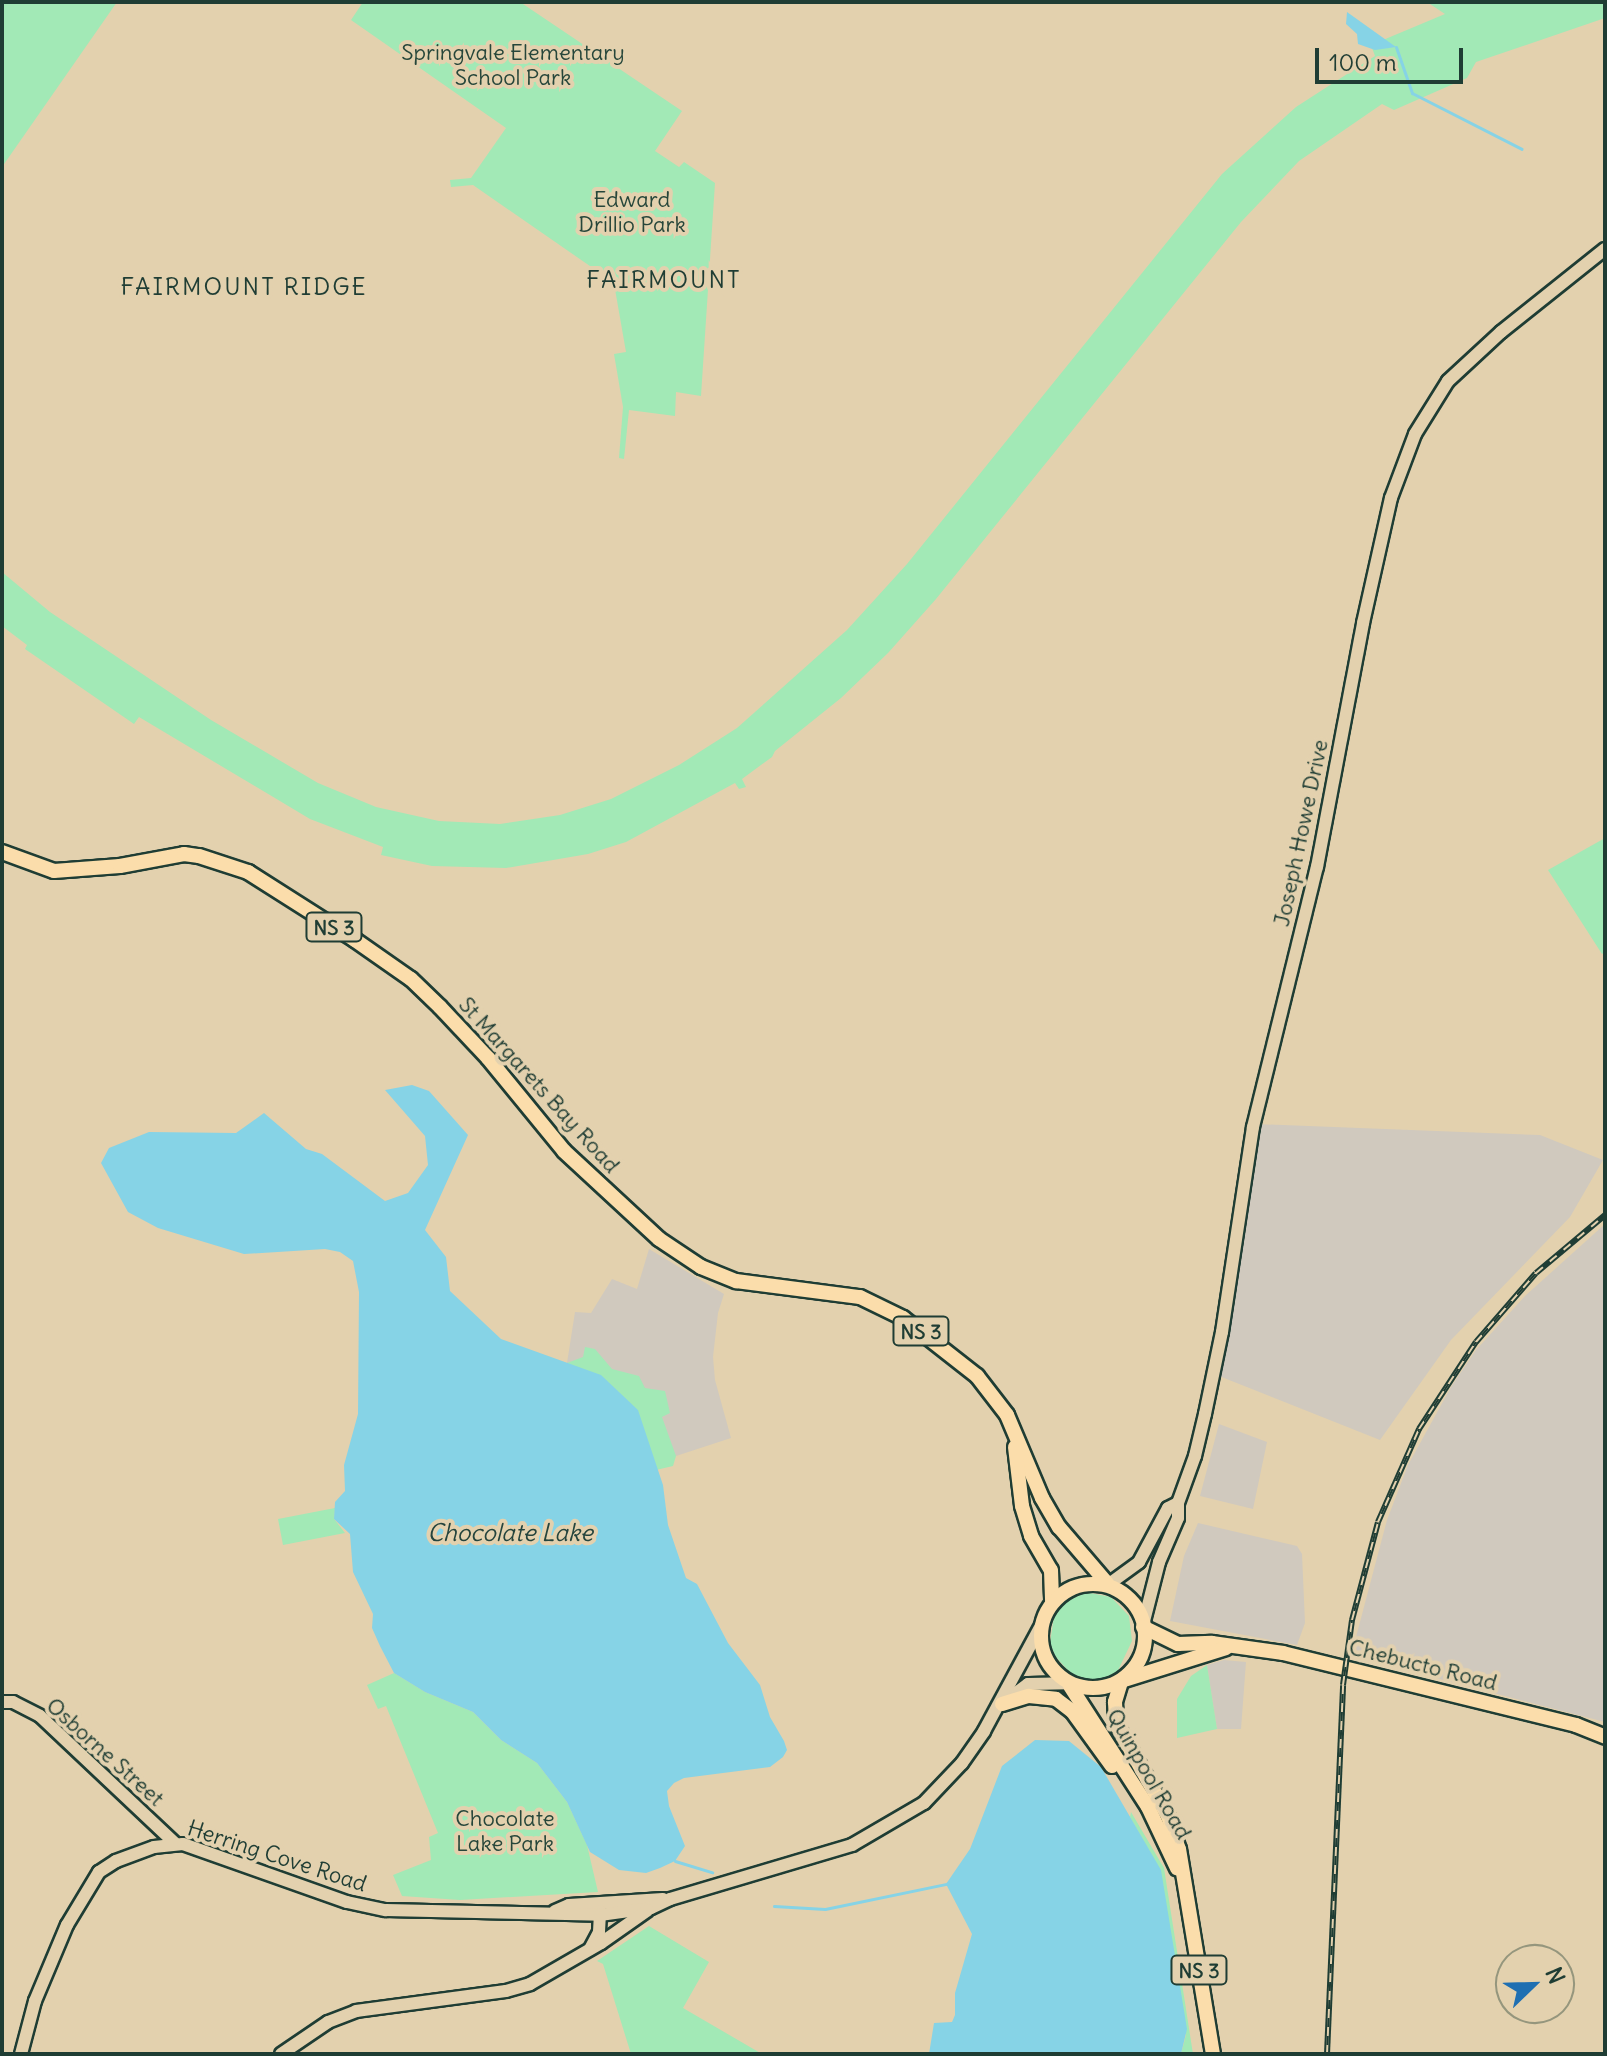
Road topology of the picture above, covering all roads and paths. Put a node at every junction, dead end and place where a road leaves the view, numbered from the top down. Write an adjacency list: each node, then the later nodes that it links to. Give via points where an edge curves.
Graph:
1 (1605, 249): 4 (main road, Joseph Howe Drive, via 1448,381 1415,434 1391,498 1317,867 1253,1127 1212,1379)
2 (2, 852): 3 (main road, St Margarets Bay Road / NS 3, via 54,871 184,854 248,872 411,979 488,1058 564,1151 659,1239 701,1267 736,1281 840,1293 882,1307 977,1376 1001,1403)
3 (1013, 1427): 5 (main road, St Margarets Bay Road / NS 3, via 1059,1527); 6 (main road, St Margarets Bay Road / NS 3, via 1022,1506 1031,1536 1051,1570)
4 (1178, 1503): 5 (main road, Joseph Howe Drive, via 1168,1508 1139,1562); 8 (main road, Joseph Howe Drive, via 1178,1518 1159,1562)
5 (1108, 1584): 6 (main road, via 1075,1587); 8 (main road, via 1134,1603)
6 (1052, 1603): 7 (main road)
7 (1044, 1620): 11 (main road, via 1043,1648); 13 (main road, Herring Cove Road)
8 (1143, 1626): 9 (main road, Chebucto Road, via 1178,1644); 10 (main road, via 1139,1654)
9 (1229, 1647): 10 (main road, Chebucto Road); 14 (main road, Chebucto Road, via 1283,1653 1576,1725)
10 (1122, 1681): 11 (main road, via 1095,1689); 17 (main road, Quinpool Road / NS 3, via 1115,1702 1116,1724 1168,1816)
11 (1068, 1684): 13 (main road, Herring Cove Road, via 1028,1684); 15 (main road, Quinpool Road / NS 3)
12 (2, 1702): 16 (main road, Osborne Street, via 40,1716)
13 (1002, 1704): 15 (main road, via 1036,1695 1063,1703); 18 (main road, Herring Cove Road, via 939,1789 894,1824 818,1857)
14 (1605, 1737)
15 (1154, 1820): 17 (main road, Quinpool Road / NS 3)
16 (175, 1843): 20 (main road, Herring Cove Road, via 367,1907 476,1913 553,1912 569,1905); 22 (main road, Herring Cove Road, via 116,1861 99,1872 62,1935 35,2001)
17 (1185, 1887): 24 (main road, Quinpool Road / NS 3)
18 (670, 1899): 19 (main road, Herring Cove Road); 20 (main road, Herring Cove Road)
19 (651, 1908): 20 (main road, Herring Cove Road); 21 (main road)
20 (600, 1909): 21 (main road, via 599,1932)
21 (590, 1949): 23 (main road, via 544,1977 506,1991 397,2003 343,2015)
22 (21, 2054)
23 (281, 2054)
24 (1213, 2054)

